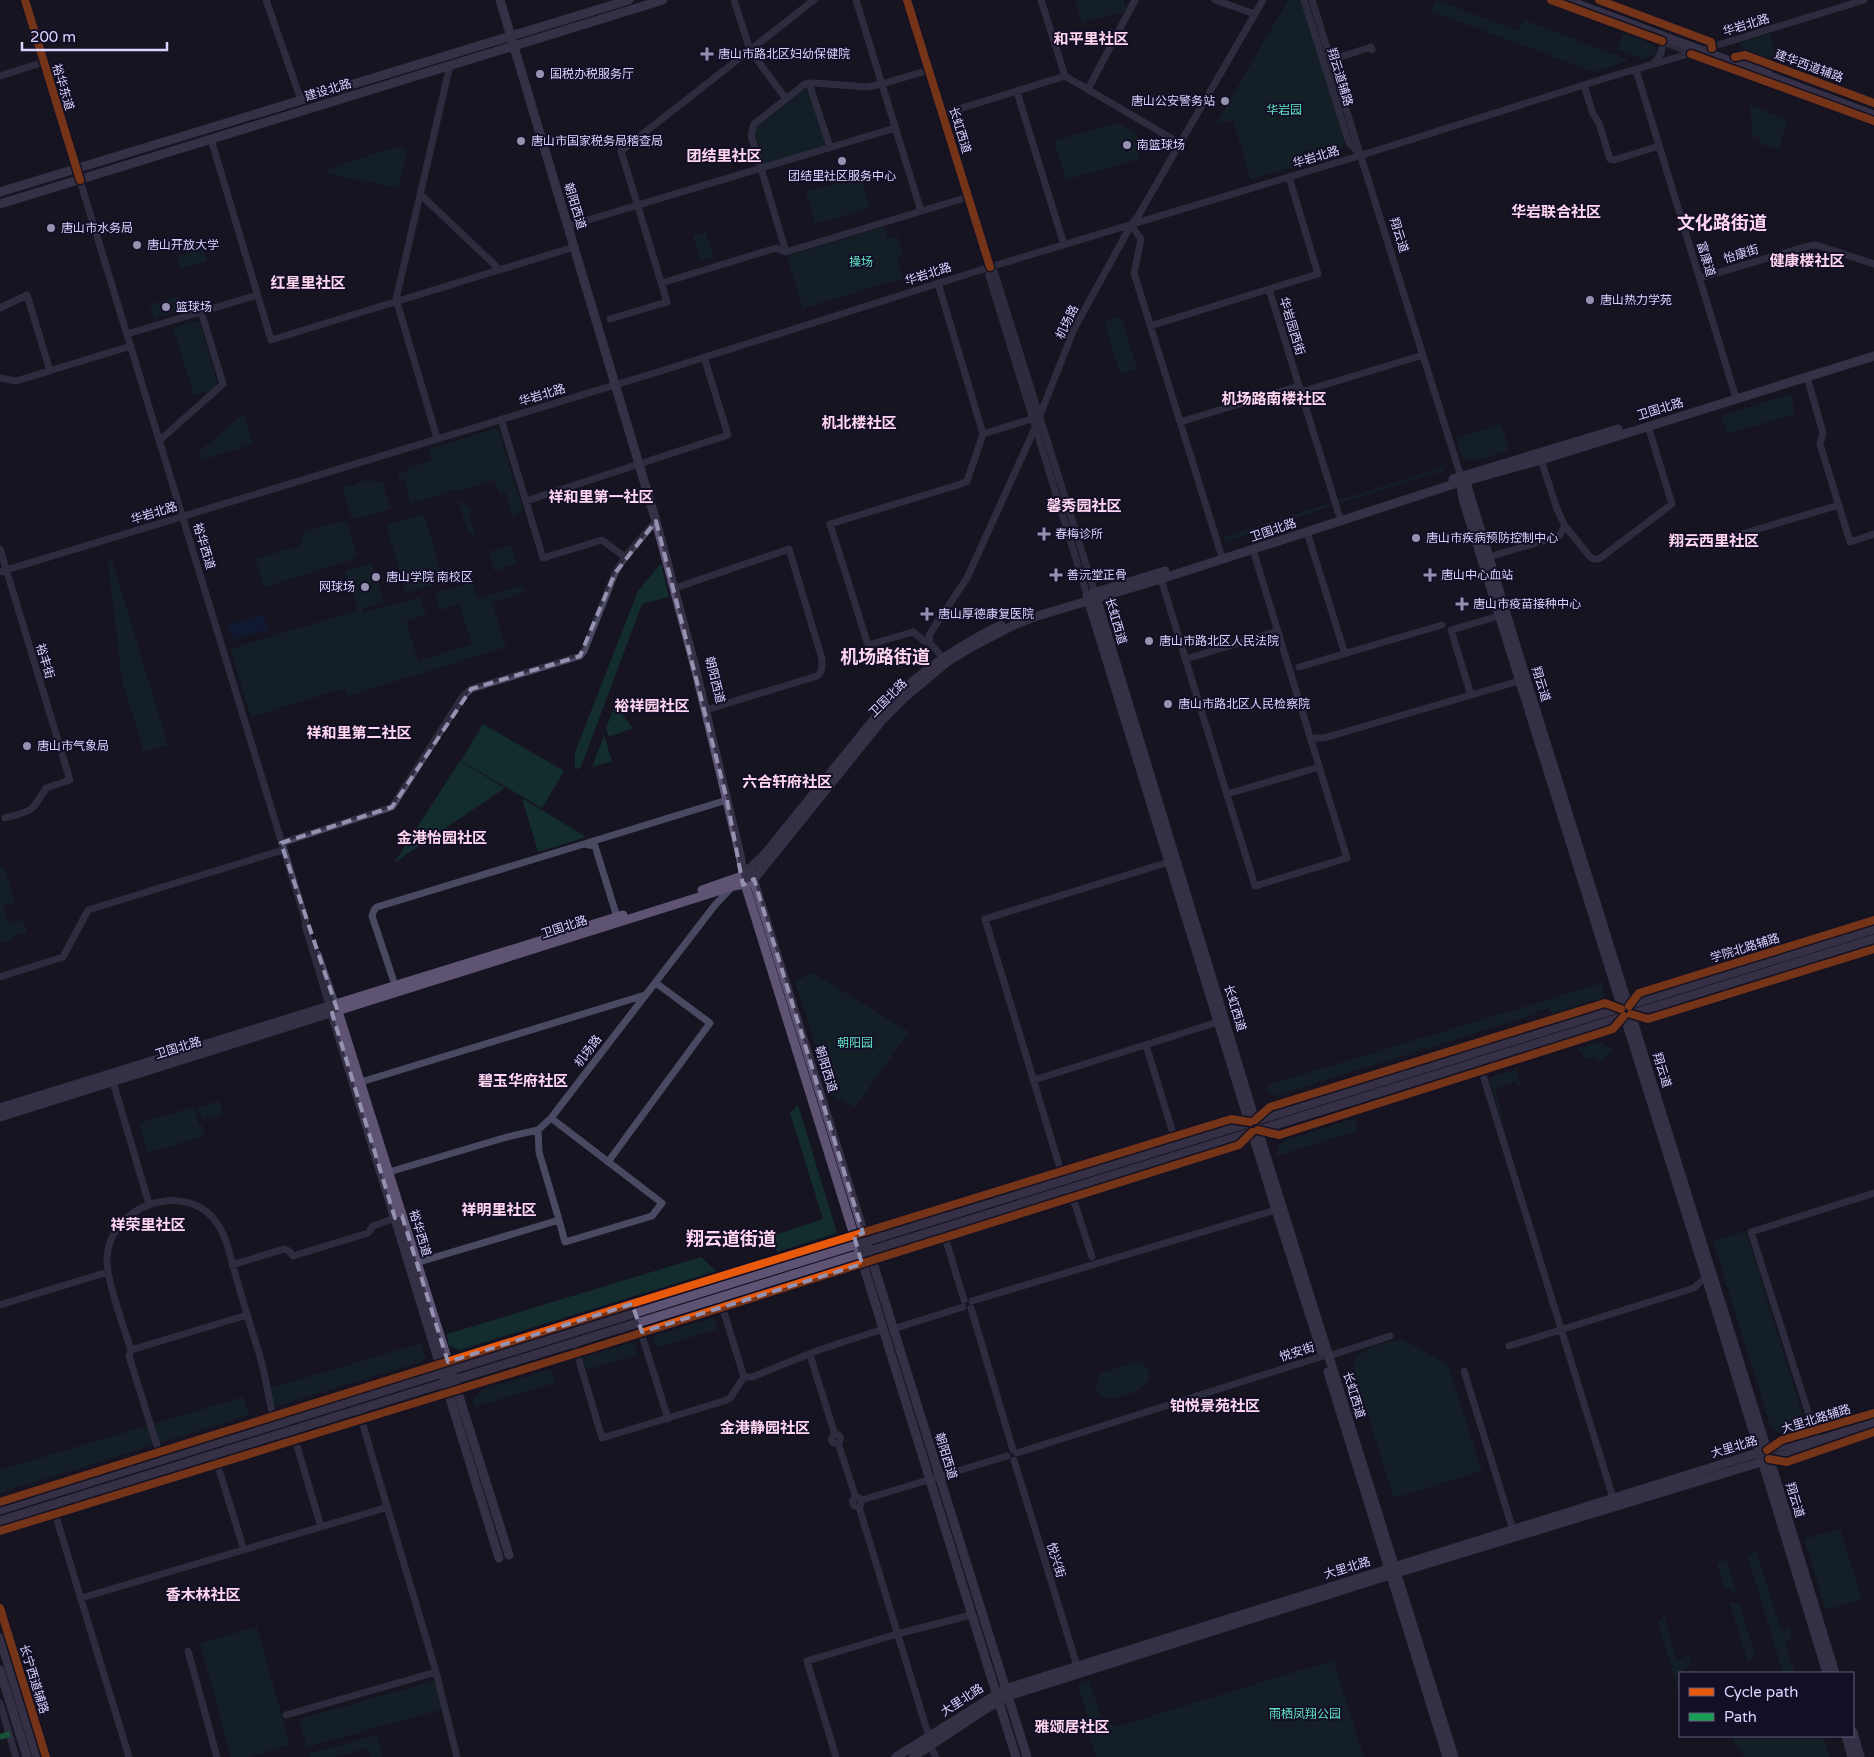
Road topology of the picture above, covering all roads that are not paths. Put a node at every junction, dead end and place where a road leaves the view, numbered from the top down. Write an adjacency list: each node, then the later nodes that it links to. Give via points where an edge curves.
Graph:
1 (25, 0): 32 (street, 裕华东道)
2 (266, 0): 45 (street)
3 (500, 0): 22 (main road, 朝阳西道)
4 (629, 0): 22 (main road, 建设北路)
5 (663, 0): 24 (main road, 建设北路)
6 (734, 0): 26 (street)
7 (814, 0): 26 (street)
8 (856, 0): 40 (street)
9 (907, 0): 35 (street, 长虹西道)
10 (1041, 0): 38 (street)
11 (1135, 0): 42 (street)
12 (1215, 0): 21 (street)
13 (1264, 0): 21 (street, 机场路)
14 (1304, 0): 56 (street, 翔云道辅路, via 1349,143)
15 (1312, 0): 31 (street, 翔云道)
16 (1551, 0): 23 (street)
17 (1567, 0): 23 (main road)
18 (1582, 0): 25 (main road)
19 (1599, 0): 25 (street, via 1711,42)
20 (1864, 0): 25 (street, 华岩北路)
21 (1255, 14): 53 (street, 机场路)
22 (510, 36): 24 (main road, 朝阳西道); 45 (main road, 建设北路)
23 (1660, 38): 28 (main road); 29 (street); 33 (street, via 1660,57)
24 (514, 46): 34 (main road, 建设北路); 68 (main road, 朝阳西道)
25 (1712, 48): 28 (street, 华岩北路); 30 (main road)
26 (750, 50): 44 (street); 65 (street, via 621,151)
27 (1372, 50): 31 (street, via 1371,47)
28 (1702, 50): 29 (street, 华岩北路); 49 (main road)
29 (1691, 54): 33 (street, 华岩北路); 50 (street)
30 (1735, 57): 46 (street, 建华西道辅路, via 1745,55); 47 (main road)
31 (1331, 60): 56 (street, 翔云道)
32 (44, 62): 37 (street); 58 (street, 裕华东道)
33 (1653, 64): 36 (street, 华岩北路)
34 (450, 65): 52 (main road, 建设北路); 62 (street)
35 (929, 70): 40 (street); 48 (street, 长虹西道)
36 (1636, 70): 41 (street, 华岩北路); 54 (street, 富康道)
37 (0, 76)
38 (1065, 76): 42 (street); 43 (street)
39 (810, 83): 40 (street); 44 (street); 55 (street)
40 (882, 84): 51 (street)
41 (1584, 86): 54 (street, via 1610,159); 56 (street, 华岩北路)
42 (1088, 89): 53 (street)
43 (1017, 92): 48 (street); 69 (street)
44 (786, 99): 57 (street, via 752,128)
45 (301, 100): 58 (main road, 建设北路)
46 (1874, 103)
47 (1874, 108)
48 (943, 114): 63 (street, 长虹西道)
49 (1874, 115)
50 (1874, 121)
51 (895, 128): 55 (street); 66 (street)
52 (211, 140): 60 (main road, 建设北路); 79 (street)
53 (1181, 144): 67 (street, 机场路)
54 (1659, 146): 75 (street, 富康道)
55 (830, 147): 57 (street)
56 (1362, 155): 59 (street, 华岩北路); 88 (street, 翔云道)
57 (760, 168): 65 (street); 71 (street)
58 (76, 169): 60 (street, 裕华东道); 61 (main road, 建设北路)
59 (1289, 177): 67 (street, 华岩北路); 78 (street, 华岩园西街, via 1318,274)
60 (80, 180): 64 (main road, 建设北路); 85 (street, 裕华西道)
61 (0, 192)
62 (421, 195): 74 (street); 80 (street)
63 (968, 197): 66 (street); 73 (street, 长虹西道)
64 (0, 204)
65 (637, 205): 68 (street); 76 (street)
66 (920, 211): 71 (street)
67 (1131, 225): 69 (street, 华岩北路); 84 (street, via 1141,238 1134,273); 97 (street, 机场路, via 1074,329)
68 (568, 226): 70 (main road, 朝阳西道)
69 (1064, 245): 73 (street, 华岩北路)
70 (574, 247): 74 (street); 94 (main road, 朝阳西道)
71 (786, 252): 76 (street, via 776,248)
72 (1874, 264): 75 (street, 怡康街, via 1816,245)
73 (990, 267): 77 (street, 华岩北路); 97 (street, 长虹西道, via 996,274); 99 (street, via 986,278); 102 (street, 长虹西道, via 989,276)
74 (500, 270): 80 (street)
75 (1700, 278): 96 (street, 富康道)
76 (662, 283): 83 (street, via 667,302)
77 (938, 283): 90 (street, 华岩北路); 103 (street)
78 (1269, 289): 84 (street); 95 (street, 华岩园西街)
79 (257, 295): 80 (street, via 271,340); 82 (street)
80 (396, 302): 104 (street)
81 (0, 308): 91 (street, via 26,295)
82 (202, 311): 85 (street); 105 (street, via 223,384)
83 (610, 320)
84 (1150, 326): 100 (street)
85 (127, 334): 86 (street, 裕华西道)
86 (131, 346): 91 (street); 105 (street, 裕华西道)
87 (1874, 350): 96 (main road, 卫国北路)
88 (1423, 355): 95 (street); 108 (street, 翔云道)
89 (1874, 356): 92 (main road, 卫国北路)
90 (704, 357): 94 (street, 华岩北路); 107 (street, via 728,435)
91 (50, 371): 93 (street, via 16,381)
92 (1807, 377): 96 (main road, 卫国北路); 110 (street, via 1823,433 1820,444)
93 (0, 378)
94 (616, 384): 98 (street, 华岩北路); 107 (main road, 朝阳西道, via 621,391)
95 (1300, 389): 100 (street); 111 (street, 华岩园西街)
96 (1736, 396): 101 (main road, 卫国北路); 108 (main road, 卫国北路)
97 (1040, 414): 102 (street, 机场路); 126 (street, 长虹西道)
98 (501, 419): 104 (street, 华岩北路); 109 (street)
99 (1028, 420): 102 (street); 103 (street)
100 (1180, 422): 120 (street)
101 (1648, 426): 106 (main road, 卫国北路); 114 (street, via 1672,504 1599,559 1590,557)
102 (1034, 431): 126 (street, 长虹西道); 130 (street, 机场路, via 967,578 929,635)
103 (983, 434): 130 (street, via 966,481 961,484 830,524 868,645 912,632)
104 (437, 438): 112 (street, 华岩北路)
105 (159, 441): 112 (street, 裕华西道)
106 (1541, 460): 108 (main road, 卫国北路); 114 (street, via 1556,509)
107 (641, 464): 109 (street); 113 (main road, 朝阳西道); 125 (main road, 朝阳西道)
108 (1462, 481): 111 (main road, 卫国北路); 115 (main road, 卫国北路); 122 (main road, 翔云道); 127 (main road, 翔云道, via 1462,494)
109 (526, 501): 121 (street, via 543,558 602,540)
110 (1839, 505): 116 (street, via 1850,542); 117 (street)
111 (1339, 515): 120 (main road, 卫国北路)
112 (182, 516): 123 (street, 华岩北路); 144 (street, 裕华西道)
113 (656, 521): 121 (street); 141 (main road, 朝阳西道)
114 (1565, 526): 122 (street, via 1559,536)
115 (1307, 532): 119 (main road, 卫国北路); 131 (street)
116 (1874, 534)
117 (1725, 540)
118 (0, 549): 123 (street, 裕丰街)
119 (1253, 550): 124 (main road, 卫国北路); 129 (street)
120 (1221, 554): 126 (main road, 卫国北路)
121 (625, 556): 144 (street, via 580,656 471,689 463,696 392,807)
122 (1488, 556): 159 (main road, 翔云道)
123 (3, 571): 142 (street, 裕丰街, via 70,780 46,788 29,811)
124 (1161, 579): 126 (main road, 卫国北路); 132 (street)
125 (678, 587): 137 (main road, 朝阳西道); 137 (street, via 789,549 822,659 821,674 817,676)
126 (1092, 597): 133 (main road, 卫国北路, via 1016,624); 145 (main road, 长虹西道)
127 (1499, 616): 135 (main road, 翔云道); 136 (street, via 1451,630)
128 (1442, 625): 131 (street)
129 (1278, 631): 132 (street); 139 (street)
130 (930, 643): 133 (street)
131 (1345, 654): 134 (street)
132 (1186, 659): 140 (street)
133 (944, 660): 146 (main road, 卫国北路, via 883,719)
134 (1299, 667)
135 (1519, 681): 136 (street); 159 (main road, 翔云道)
136 (1471, 695): 138 (street)
137 (709, 709): 146 (main road, 朝阳西道)
138 (1315, 738)
139 (1319, 767): 140 (street); 140 (street, via 1347,858 1255,886)
140 (1227, 794)
141 (727, 800): 143 (street); 146 (main road, 朝阳西道)
142 (5, 818)
143 (584, 844): 148 (street, via 595,846); 156 (street, via 374,910 372,916)
144 (282, 846): 153 (street, via 88,910 64,957); 158 (street, 裕华西道, via 305,926)
145 (1173, 861): 160 (main road, 长虹西道); 164 (street, via 985,919); 173 (main road, 长虹西道)
146 (748, 877): 147 (main road, 卫国北路); 148 (main road, 卫国北路); 187 (main road, 朝阳西道); 188 (main road, 朝阳西道)
147 (734, 886): 154 (street, 机场路, via 715,905); 158 (main road, 卫国北路)
148 (618, 917): 156 (main road, 卫国北路)
149 (1874, 920): 155 (street, 学院北路辅路)
150 (1874, 930): 155 (main road)
151 (1874, 939): 159 (main road)
152 (1874, 949): 159 (street, via 1648,1019)
153 (0, 977)
154 (656, 982): 157 (street, 机场路); 177 (street, via 710,1023)
155 (1688, 982): 159 (main road)
156 (395, 985): 158 (main road, 卫国北路)
157 (646, 994): 166 (street); 172 (street, 机场路)
158 (334, 1008): 165 (main road, 卫国北路); 166 (main road, 裕华西道); 169 (main road, 卫国北路); 184 (main road, 裕华西道)
159 (1626, 1011): 162 (main road); 163 (main road); 199 (main road, 翔云道); 236 (main road, 翔云道)
160 (1218, 1022): 161 (street); 173 (main road, 长虹西道)
161 (1146, 1044): 164 (street); 176 (street)
162 (1441, 1064): 163 (main road); 167 (street); 168 (main road); 173 (main road)
163 (1480, 1067): 167 (street); 207 (street)
164 (1034, 1080): 179 (street)
165 (113, 1082): 171 (main road, 卫国北路); 182 (street)
166 (361, 1082): 178 (main road, 裕华西道)
167 (1447, 1082): 170 (street)
168 (1352, 1102): 170 (street); 175 (main road)
169 (0, 1108)
170 (1351, 1112): 175 (street, via 1279,1134)
171 (0, 1117)
172 (551, 1118): 174 (street, 机场路); 177 (street)
173 (1253, 1121): 175 (main road, 长虹西道); 176 (main road)
174 (538, 1130): 178 (street, 机场路); 185 (street, via 539,1152)
175 (1255, 1131): 179 (main road); 181 (street, via 1239,1145); 183 (main road, 长虹西道); 215 (main road, 长虹西道)
176 (1176, 1141): 179 (main road)
177 (608, 1162): 185 (street, via 662,1203 654,1214 566,1242)
178 (389, 1172): 184 (main road, 裕华西道)
179 (1064, 1181): 181 (street); 186 (main road); 187 (main road)
180 (1874, 1194): 230 (street, via 1752,1232)
181 (1069, 1199): 186 (street); 191 (street, via 1075,1204)
182 (149, 1204): 196 (street, via 180,1202 202,1210 216,1222); 198 (street, via 130,1214 114,1233 108,1252)
183 (1276, 1210): 193 (street); 215 (main road, 长虹西道)
184 (398, 1217): 194 (main road, 裕华西道); 196 (street, via 373,1226 368,1233 293,1256 284,1249); 217 (main road, 裕华西道)
185 (559, 1220): 194 (street)
186 (945, 1235): 189 (main road); 192 (street); 201 (street, 悦兴街)
187 (865, 1237): 188 (main road); 189 (main road, 朝阳西道)
188 (855, 1240): 190 (main road, 朝阳西道); 203 (main road)
189 (869, 1251): 190 (main road); 192 (main road, 朝阳西道)
190 (859, 1254): 195 (main road, 朝阳西道); 200 (main road)
191 (1092, 1257): 193 (street); 197 (street)
192 (872, 1261): 195 (street); 206 (main road, 朝阳西道)
193 (1101, 1262): 197 (street)
194 (416, 1263): 216 (main road, 裕华西道)
195 (862, 1264): 200 (street); 208 (main road, 朝阳西道)
196 (232, 1265): 204 (street)
197 (1087, 1266): 201 (street)
198 (108, 1272): 202 (street); 212 (street)
199 (1706, 1277): 207 (street, via 1694,1288); 236 (main road, 翔云道)
200 (720, 1303): 205 (main road); 219 (street)
201 (968, 1304): 206 (street); 235 (street, 悦兴街)
202 (0, 1305)
203 (633, 1309): 205 (main road); 216 (main road)
204 (247, 1315): 212 (street); 226 (street)
205 (639, 1328): 210 (main road); 213 (street); 228 (street)
206 (893, 1328): 238 (main road, 朝阳西道)
207 (1561, 1329): 211 (street); 240 (street)
208 (883, 1330): 214 (street); 239 (main road, 朝阳西道)
209 (1390, 1336): 215 (street, 悦安街)
210 (574, 1344): 213 (street); 220 (main road)
211 (1509, 1346)
212 (132, 1350): 234 (street, via 129,1356)
213 (577, 1353): 222 (street); 228 (street, via 602,1438)
214 (810, 1354): 219 (street, via 752,1377); 242 (street, via 835,1435 841,1438 838,1443)
215 (1325, 1356): 235 (street, 悦安街); 253 (main road, 长虹西道)
216 (449, 1366): 217 (main road); 220 (main road, 裕华西道)
217 (440, 1369): 221 (main road, 裕华西道); 226 (street); 233 (main road)
218 (1464, 1371): 249 (street)
219 (744, 1377): 228 (street, via 730,1398)
220 (454, 1380): 221 (main road); 222 (main road, 裕华西道)
221 (444, 1383): 223 (main road, 裕华西道); 224 (main road)
222 (456, 1390): 223 (street); 251 (main road, 裕华西道)
223 (447, 1393): 227 (street); 252 (main road, 裕华西道)
224 (358, 1410): 227 (street); 232 (main road)
225 (1874, 1413): 230 (street, 大里北路辅路)
226 (273, 1416): 233 (street)
227 (361, 1419): 232 (street); 243 (street)
228 (668, 1419)
229 (1874, 1423): 236 (main road, 大里北路, via 1820,1440 1817,1445)
230 (1816, 1431): 236 (street, 大里北路辅路, via 1782,1440)
231 (1874, 1432): 236 (street, via 1787,1462)
232 (293, 1435): 237 (main road); 247 (street)
233 (210, 1440): 234 (street); 237 (main road); 245 (main road)
234 (159, 1452): 241 (street)
235 (1013, 1454): 238 (street, 悦安街); 260 (street, 悦兴街)
236 (1764, 1456): 240 (main road, 大里北路); 253 (main road, 大里北路); 263 (main road, 翔云道); 264 (main road, 翔云道)
237 (215, 1459): 244 (main road); 250 (street)
238 (940, 1477): 239 (street, 悦安街); 265 (main road, 朝阳西道)
239 (929, 1479): 242 (street, 悦安街); 256 (main road, 朝阳西道)
240 (1613, 1498): 249 (main road, 大里北路)
241 (0, 1502)
242 (859, 1502): 257 (street)
243 (388, 1507): 247 (street); 262 (street)
244 (54, 1509): 246 (main road); 248 (street); 254 (street)
245 (0, 1510)
246 (0, 1521)
247 (321, 1527): 250 (street)
248 (0, 1530)
249 (1513, 1530): 253 (main road, 大里北路)
250 (244, 1550): 254 (street)
251 (509, 1555)
252 (498, 1558)
253 (1393, 1571): 260 (main road, 大里北路); 265 (main road, 大里北路); 285 (main road, 长虹西道); 286 (main road, 长虹西道)
254 (81, 1598): 276 (street)
255 (0, 1608): 275 (street, 长宁西道辅路)
256 (971, 1615): 257 (street); 266 (main road, 朝阳西道)
257 (897, 1634): 271 (street); 279 (street, via 807,1661)
258 (0, 1638): 274 (main road)
259 (188, 1651): 277 (street)
260 (1077, 1666): 265 (main road, 大里北路)
261 (0, 1670): 273 (main road)
262 (436, 1672): 268 (street); 278 (street)
263 (1827, 1672)
264 (1835, 1672)
265 (1007, 1692): 266 (main road, 大里北路); 284 (main road, 朝阳西道)
266 (997, 1698): 271 (main road, 大里北路); 283 (main road, 朝阳西道)
267 (0, 1703): 272 (street)
268 (286, 1715)
269 (1854, 1736): 288 (main road)
270 (1846, 1737): 287 (main road)
271 (929, 1741): 280 (main road, 大里北路); 281 (main road, 大里北路); 282 (street)
272 (16, 1757)
273 (27, 1757)
274 (37, 1757)
275 (46, 1757)
276 (129, 1757)
277 (217, 1757)
278 (457, 1757)
279 (836, 1757)
280 (896, 1757)
281 (913, 1757)
282 (934, 1757)
283 (1016, 1757)
284 (1027, 1757)
285 (1447, 1757)
286 (1454, 1757)
287 (1852, 1757)
288 (1860, 1757)

